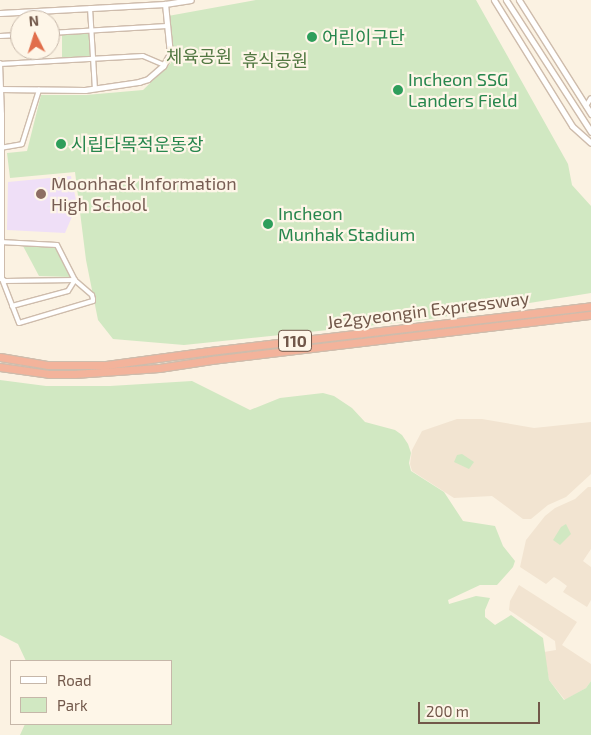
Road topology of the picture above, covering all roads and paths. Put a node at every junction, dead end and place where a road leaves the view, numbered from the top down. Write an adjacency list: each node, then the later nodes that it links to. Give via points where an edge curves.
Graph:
1 (191, 0): 5 (main road)
2 (494, 0): 21 (main road, via 572,126)
3 (506, 0): 20 (main road)
4 (519, 0): 18 (main road)
5 (165, 4): 6 (main road); 8 (street)
6 (90, 8): 7 (main road); 9 (street)
7 (0, 14)
8 (167, 26): 9 (street); 13 (street, via 170,54)
9 (92, 30): 10 (street); 11 (street)
10 (60, 32)
11 (93, 59): 12 (street); 13 (street, via 144,56); 14 (street)
12 (0, 64): 15 (street)
13 (164, 65): 14 (street, via 148,79 139,82)
14 (95, 88): 16 (street)
15 (1, 89): 16 (street); 22 (street)
16 (38, 90): 22 (street, via 22,144)
17 (591, 98): 18 (street)
18 (586, 106): 19 (main road)
19 (591, 114)
20 (591, 132)
21 (591, 143)
22 (1, 148): 23 (street)
23 (1, 179): 24 (street)
24 (1, 192): 25 (street)
25 (1, 242): 26 (street); 28 (street, via 57,245)
26 (1, 260): 27 (street)
27 (1, 279): 28 (street); 29 (street)
28 (75, 280): 29 (street, via 68,291); 29 (street, via 92,295 93,302 19,323)
29 (12, 306)
30 (591, 306): 32 (highway, Je2gyeongin Expressway / 110, via 106,365 48,365)
31 (591, 315): 33 (highway, Je2gyeongin Expressway / 110, via 159,368 74,374)
32 (0, 357)
33 (0, 368)

